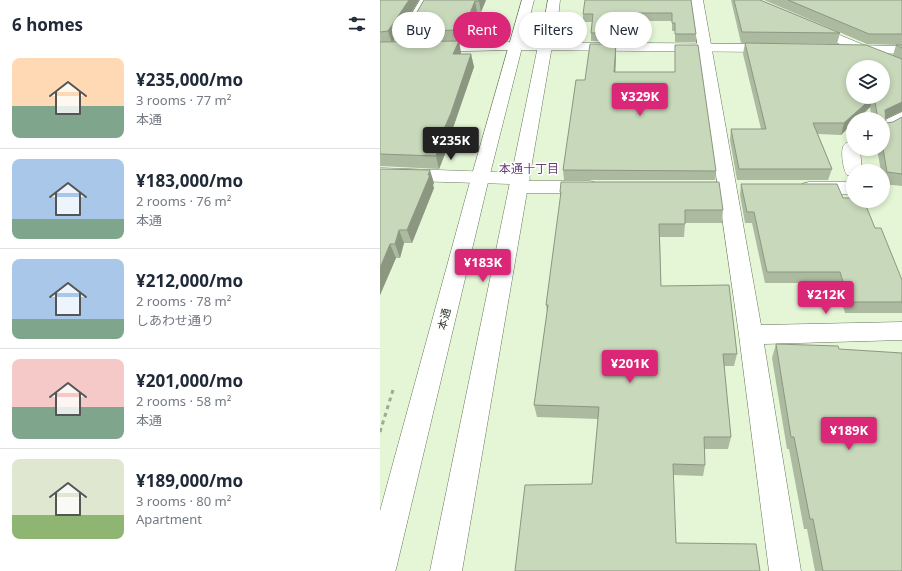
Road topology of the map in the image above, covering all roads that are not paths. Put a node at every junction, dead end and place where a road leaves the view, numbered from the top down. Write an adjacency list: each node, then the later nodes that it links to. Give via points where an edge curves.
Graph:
1 (426, 0): 5 (street)
2 (528, 0): 8 (street, 本通)
3 (554, 0): 6 (street)
4 (697, 0): 14 (street)
5 (419, 12)
6 (552, 12)
7 (800, 22): 18 (street)
8 (515, 46): 9 (street); 10 (street); 24 (street, 本通)
9 (519, 46)
10 (445, 47)
11 (587, 47): 14 (street)
12 (398, 48): 16 (street)
13 (545, 48): 25 (street)
14 (706, 48): 15 (street); 30 (street)
15 (785, 48)
16 (380, 49)
17 (824, 49): 18 (street)
18 (864, 49): 19 (street); 20 (street)
19 (902, 50)
20 (902, 66)
21 (902, 116): 22 (street)
22 (890, 124)
23 (380, 174): 24 (street)
24 (480, 178): 25 (street); 31 (street, 本通)
25 (519, 183): 26 (street); 32 (street)
26 (611, 187)
27 (790, 188): 28 (street)
28 (846, 188)
29 (902, 331): 30 (street)
30 (751, 335): 33 (street)
31 (380, 569)
32 (446, 571)
33 (785, 571)

